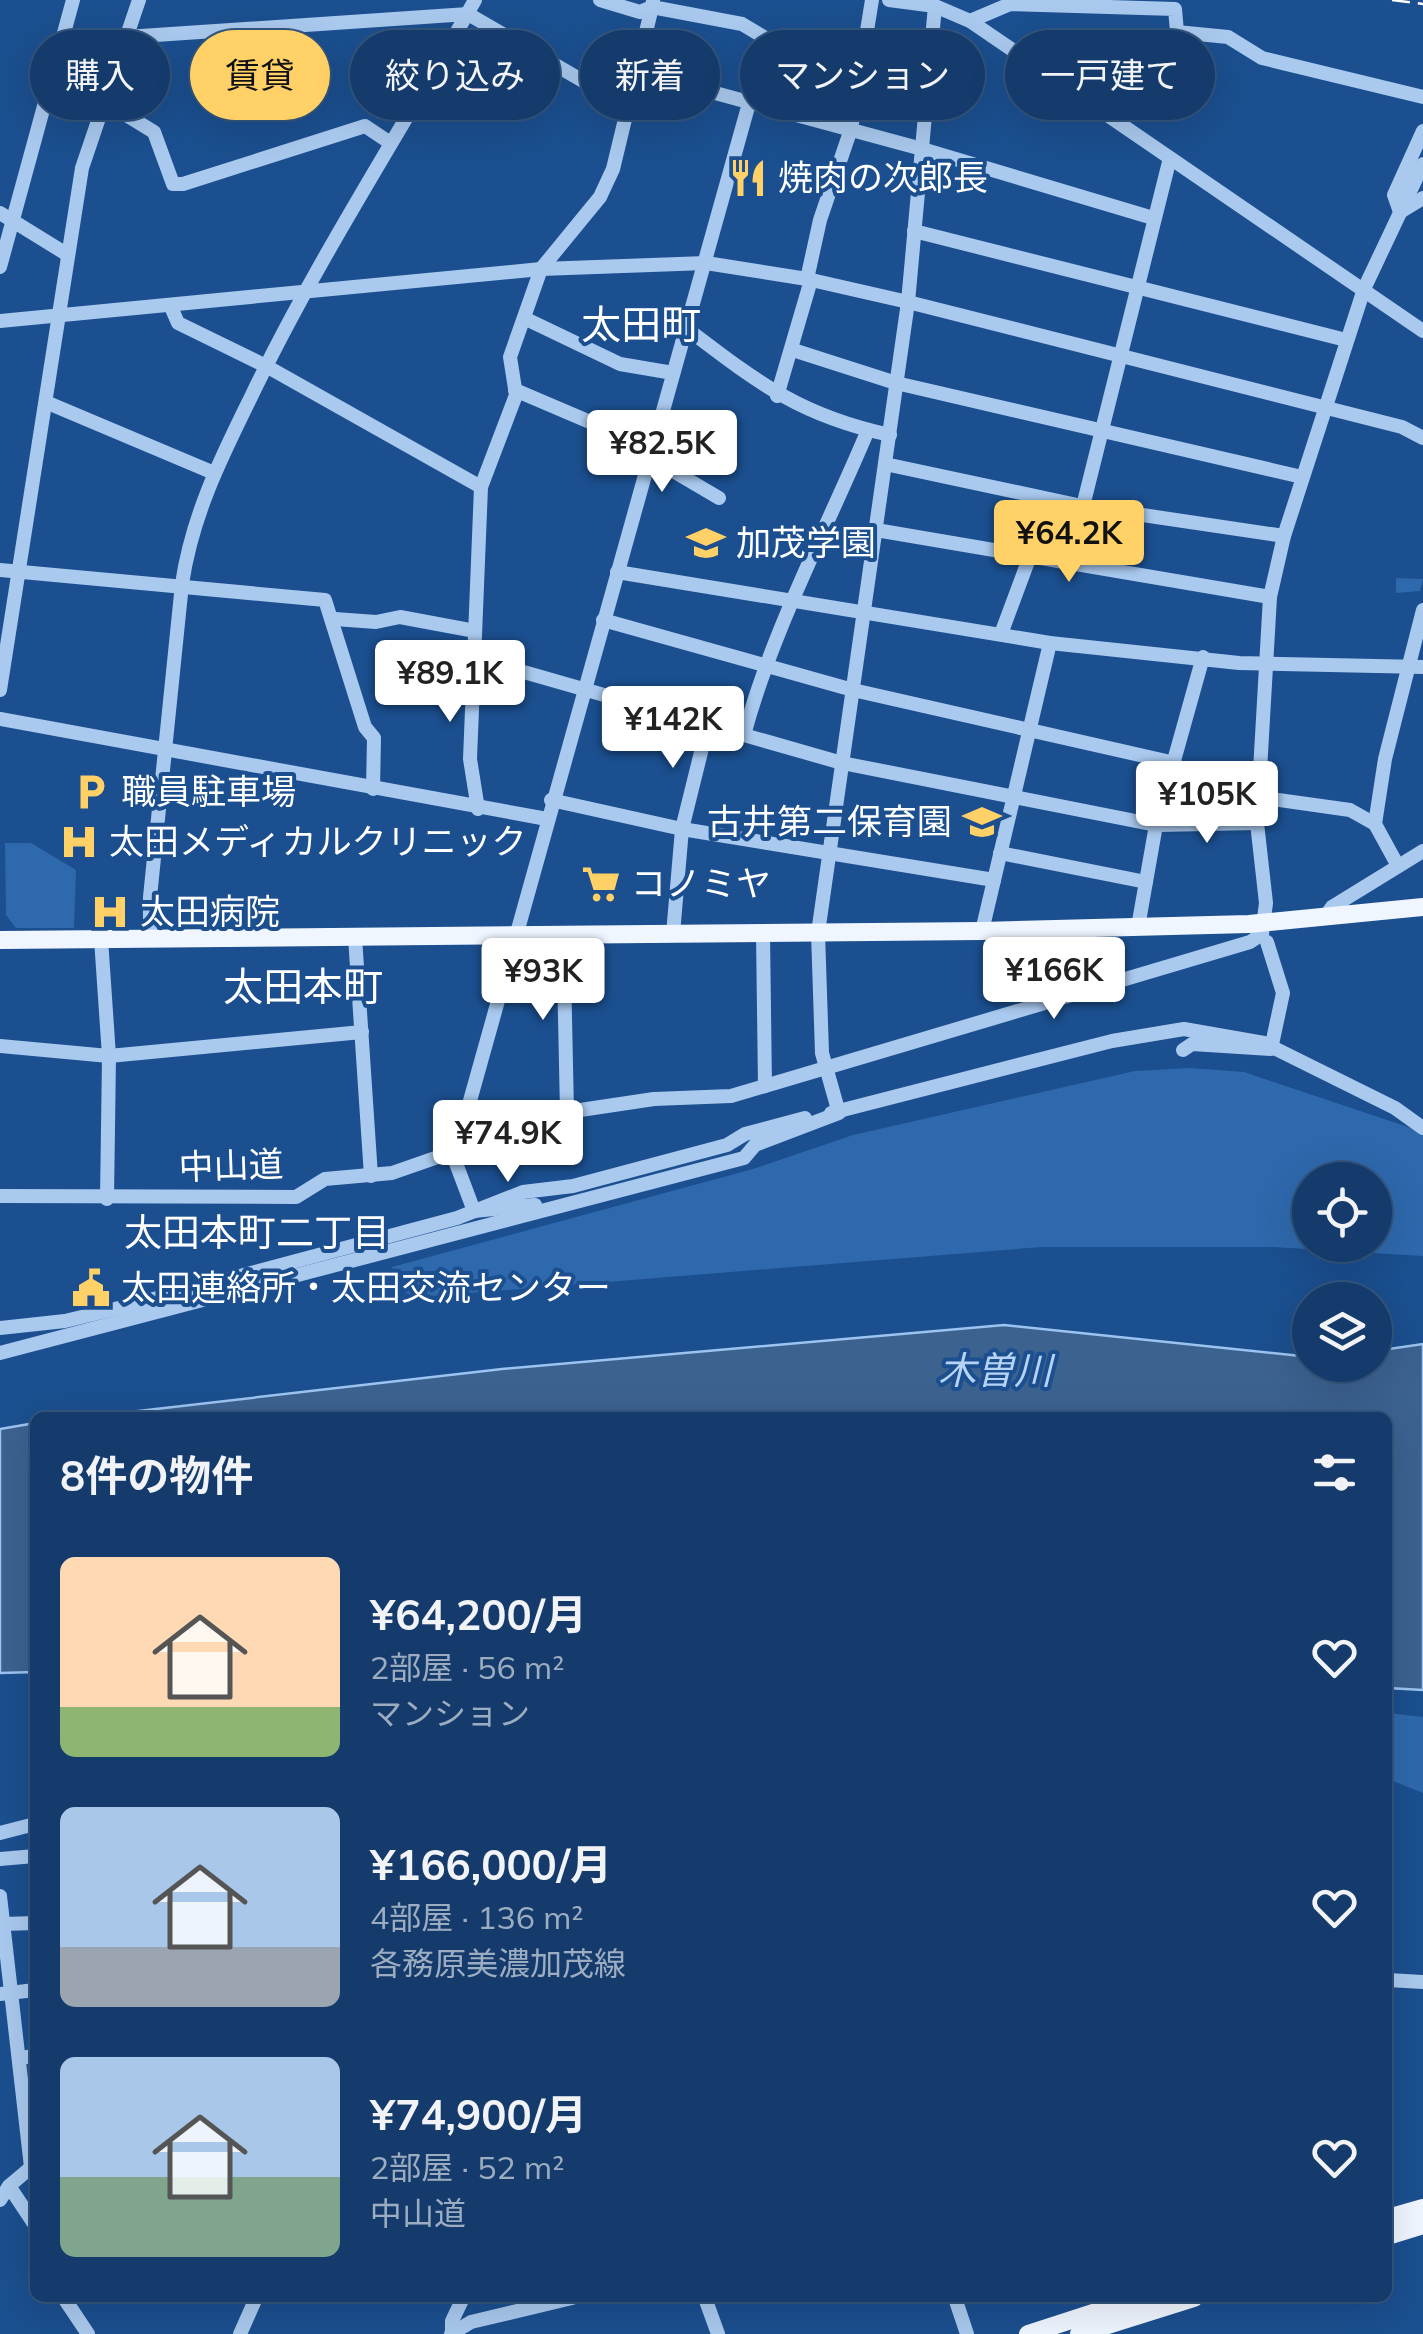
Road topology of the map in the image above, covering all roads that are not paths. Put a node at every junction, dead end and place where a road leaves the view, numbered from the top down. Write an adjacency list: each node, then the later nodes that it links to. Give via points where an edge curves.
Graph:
1 (73, 0): 31 (street)
2 (139, 0): 10 (street)
3 (600, 0): 6 (street, via 640,12)
4 (872, 0): 13 (street)
5 (889, 0): 7 (street)
6 (652, 4): 11 (street); 12 (street)
7 (936, 6): 9 (street); 26 (street)
8 (472, 7): 14 (street); 15 (street); 25 (street)
9 (970, 21): 16 (street, via 1010,4 1175,9 1178,32 1228,36 1262,58); 27 (street)
10 (128, 30)
11 (645, 30)
12 (752, 30)
13 (867, 30)
14 (170, 33)
15 (580, 76)
16 (1423, 97)
17 (99, 120): 34 (street, via 82,168)
18 (134, 120): 25 (street, via 154,132 173,184 364,126)
19 (623, 120): 37 (street, via 614,169 600,196)
20 (745, 120): 35 (street)
21 (818, 120): 23 (street)
22 (852, 120): 23 (street)
23 (850, 129): 26 (street); 38 (street, via 820,220)
24 (1423, 131): 30 (street, via 1394,195)
25 (390, 142): 41 (street)
26 (922, 149): 32 (street); 33 (street)
27 (1170, 158): 32 (street); 40 (street)
28 (1423, 164): 30 (street)
29 (1423, 198): 30 (street)
30 (1400, 212): 40 (street)
31 (5, 216): 34 (street); 36 (street)
32 (1153, 218): 39 (street)
33 (914, 231): 39 (street); 42 (street)
34 (68, 255): 44 (street)
35 (706, 263): 37 (street); 38 (street); 47 (street)
36 (0, 267)
37 (542, 268): 41 (street); 45 (street)
38 (809, 280): 42 (street); 50 (street)
39 (1135, 287): 49 (street); 51 (street)
40 (1364, 289): 48 (street); 49 (street)
41 (306, 291): 43 (street); 52 (street)
42 (908, 302): 51 (street); 54 (street)
43 (171, 307): 44 (street); 52 (street, via 178,323)
44 (61, 317): 46 (street); 57 (street)
45 (524, 318): 53 (street, via 620,364); 55 (street, via 510,357)
46 (0, 322)
47 (686, 328): 53 (street); 56 (street)
48 (1423, 331)
49 (1346, 340): 58 (street)
50 (792, 350): 54 (street); 56 (street)
51 (1118, 354): 58 (street); 60 (street)
52 (266, 366): 65 (street); 67 (street)
53 (673, 373): 63 (street)
54 (896, 383): 60 (street); 61 (street)
55 (515, 390): 63 (street, via 590,422); 67 (street)
56 (776, 396): 59 (street)
57 (48, 403): 65 (street); 76 (street)
58 (1324, 407): 62 (street); 66 (street)
59 (868, 430): 61 (street); 79 (street)
60 (1099, 433): 66 (street); 69 (street)
61 (890, 434): 64 (street)
62 (1423, 438)
63 (649, 458): 68 (street); 75 (street)
64 (885, 464): 69 (street); 70 (street)
65 (214, 473): 77 (street, via 188,541)
66 (1302, 477): 71 (street)
67 (482, 488): 84 (street)
68 (719, 498)
69 (1082, 506): 71 (street); 73 (street)
70 (876, 530): 72 (street); 81 (street)
71 (1284, 536): 78 (street)
72 (1030, 556): 73 (street); 85 (street)
73 (1068, 562): 78 (street)
74 (0, 570): 76 (street)
75 (617, 572): 79 (street); 83 (street)
76 (19, 574): 77 (street); 93 (street)
77 (182, 584): 82 (street, via 325,600); 99 (street)
78 (1270, 597): 90 (street)
79 (796, 602): 81 (street); 89 (street)
80 (1423, 610): 91 (street)
81 (864, 612): 85 (street); 94 (street)
82 (334, 619): 84 (street, via 400,617); 102 (street, via 364,726 374,738)
83 (603, 620): 89 (street); 92 (street)
84 (475, 631): 88 (street)
85 (1001, 634): 86 (street)
86 (1050, 642): 87 (street); 97 (street)
87 (1203, 657): 90 (street); 101 (street)
88 (475, 658): 92 (street); 106 (street, via 470,760)
89 (763, 664): 94 (street); 98 (street)
90 (1265, 664): 91 (street); 103 (street)
91 (1416, 667): 109 (street, via 1385,759)
92 (584, 688): 96 (street); 105 (street)
93 (0, 690)
94 (853, 690): 97 (street); 100 (street)
95 (0, 719): 99 (street)
96 (708, 724): 98 (street); 111 (street)
97 (1030, 728): 101 (street); 104 (street)
98 (744, 735): 100 (street)
99 (166, 750): 102 (street); 129 (street)
100 (842, 763): 104 (street); 113 (street)
101 (1175, 763): 110 (street)
102 (373, 789): 106 (street)
103 (1258, 797): 108 (street); 109 (street, via 1350,810)
104 (1013, 798): 110 (street); 114 (street)
105 (552, 800): 107 (street); 111 (street)
106 (478, 809): 107 (street)
107 (546, 819): 130 (street)
108 (1257, 823): 110 (street); 120 (street)
109 (1375, 824): 115 (street)
110 (1156, 825): 117 (street)
111 (682, 829): 113 (street); 124 (street)
112 (1423, 850): 115 (street)
113 (830, 851): 116 (street); 123 (street)
114 (1000, 853): 116 (street); 117 (street)
115 (1398, 866): 119 (street)
116 (994, 880): 122 (street)
117 (1146, 882): 121 (street)
118 (1423, 907): 119 (main road)
119 (1325, 917): 120 (main road)
120 (1266, 923): 121 (main road); 138 (street, 中山道, via 1250,942)
121 (1138, 927): 122 (main road)
122 (982, 932): 123 (main road)
123 (818, 933): 125 (main road); 138 (street)
124 (673, 934): 125 (main road); 126 (main road)
125 (763, 934): 139 (street)
126 (570, 936): 130 (main road); 140 (street, via 564,970)
127 (355, 937): 129 (main road); 130 (main road); 133 (street)
128 (101, 938): 129 (main road); 131 (main road); 137 (street)
129 (150, 939)
130 (515, 939): 143 (street)
131 (0, 940)
132 (1267, 942): 135 (street, via 1282,981 1283,1006)
133 (362, 1032): 137 (street); 144 (street)
134 (0, 1046): 137 (street)
135 (1271, 1050): 136 (street, via 1192,1044 1183,1050); 141 (street, via 1223,1033 1184,1029 1112,1041); 142 (street, via 1349,1084)
136 (1215, 1054)
137 (110, 1056): 146 (street)
138 (826, 1065): 139 (street, 中山道); 141 (street)
139 (765, 1086): 140 (street, 中山道, via 731,1096)
140 (568, 1112): 143 (street, 中山道)
141 (838, 1113): 147 (street, via 755,1146 744,1158); 148 (street)
142 (1423, 1128)
143 (456, 1150): 144 (street, 中山道); 148 (street)
144 (371, 1176): 146 (street, 中山道, via 325,1179 289,1198)
145 (0, 1196): 146 (street, 中山道)
146 (107, 1199)
147 (554, 1206): 148 (street); 150 (street)
148 (474, 1210): 149 (street, via 131,1305)
149 (0, 1328)
150 (0, 1353)
151 (30, 1825): 152 (street)
152 (0, 1833)
153 (30, 1856): 154 (street)
154 (0, 1859)
155 (0, 1896): 157 (street)
156 (30, 1923): 157 (street)
157 (3, 1924): 160 (street)
158 (1392, 1980): 159 (street)
159 (1423, 1982)
160 (6, 1994): 161 (street)
161 (27, 2057): 162 (street)
162 (30, 2111)
163 (30, 2168): 164 (street)
164 (4, 2191): 167 (street)
165 (1423, 2208): 166 (main road)
166 (1392, 2217)
167 (30, 2219)
168 (1423, 2225): 169 (main road)
169 (1392, 2235)
170 (67, 2302): 178 (street)
171 (254, 2302): 179 (street)
172 (462, 2302): 180 (street)
173 (555, 2302): 180 (street, via 472,2322)
174 (706, 2302): 181 (street)
175 (956, 2302): 182 (street)
176 (1126, 2302): 183 (main road)
177 (1181, 2302): 184 (main road)
178 (88, 2334)
179 (240, 2334)
180 (452, 2334)
181 (718, 2334)
182 (967, 2334)
183 (1028, 2334)
184 (1080, 2334)

